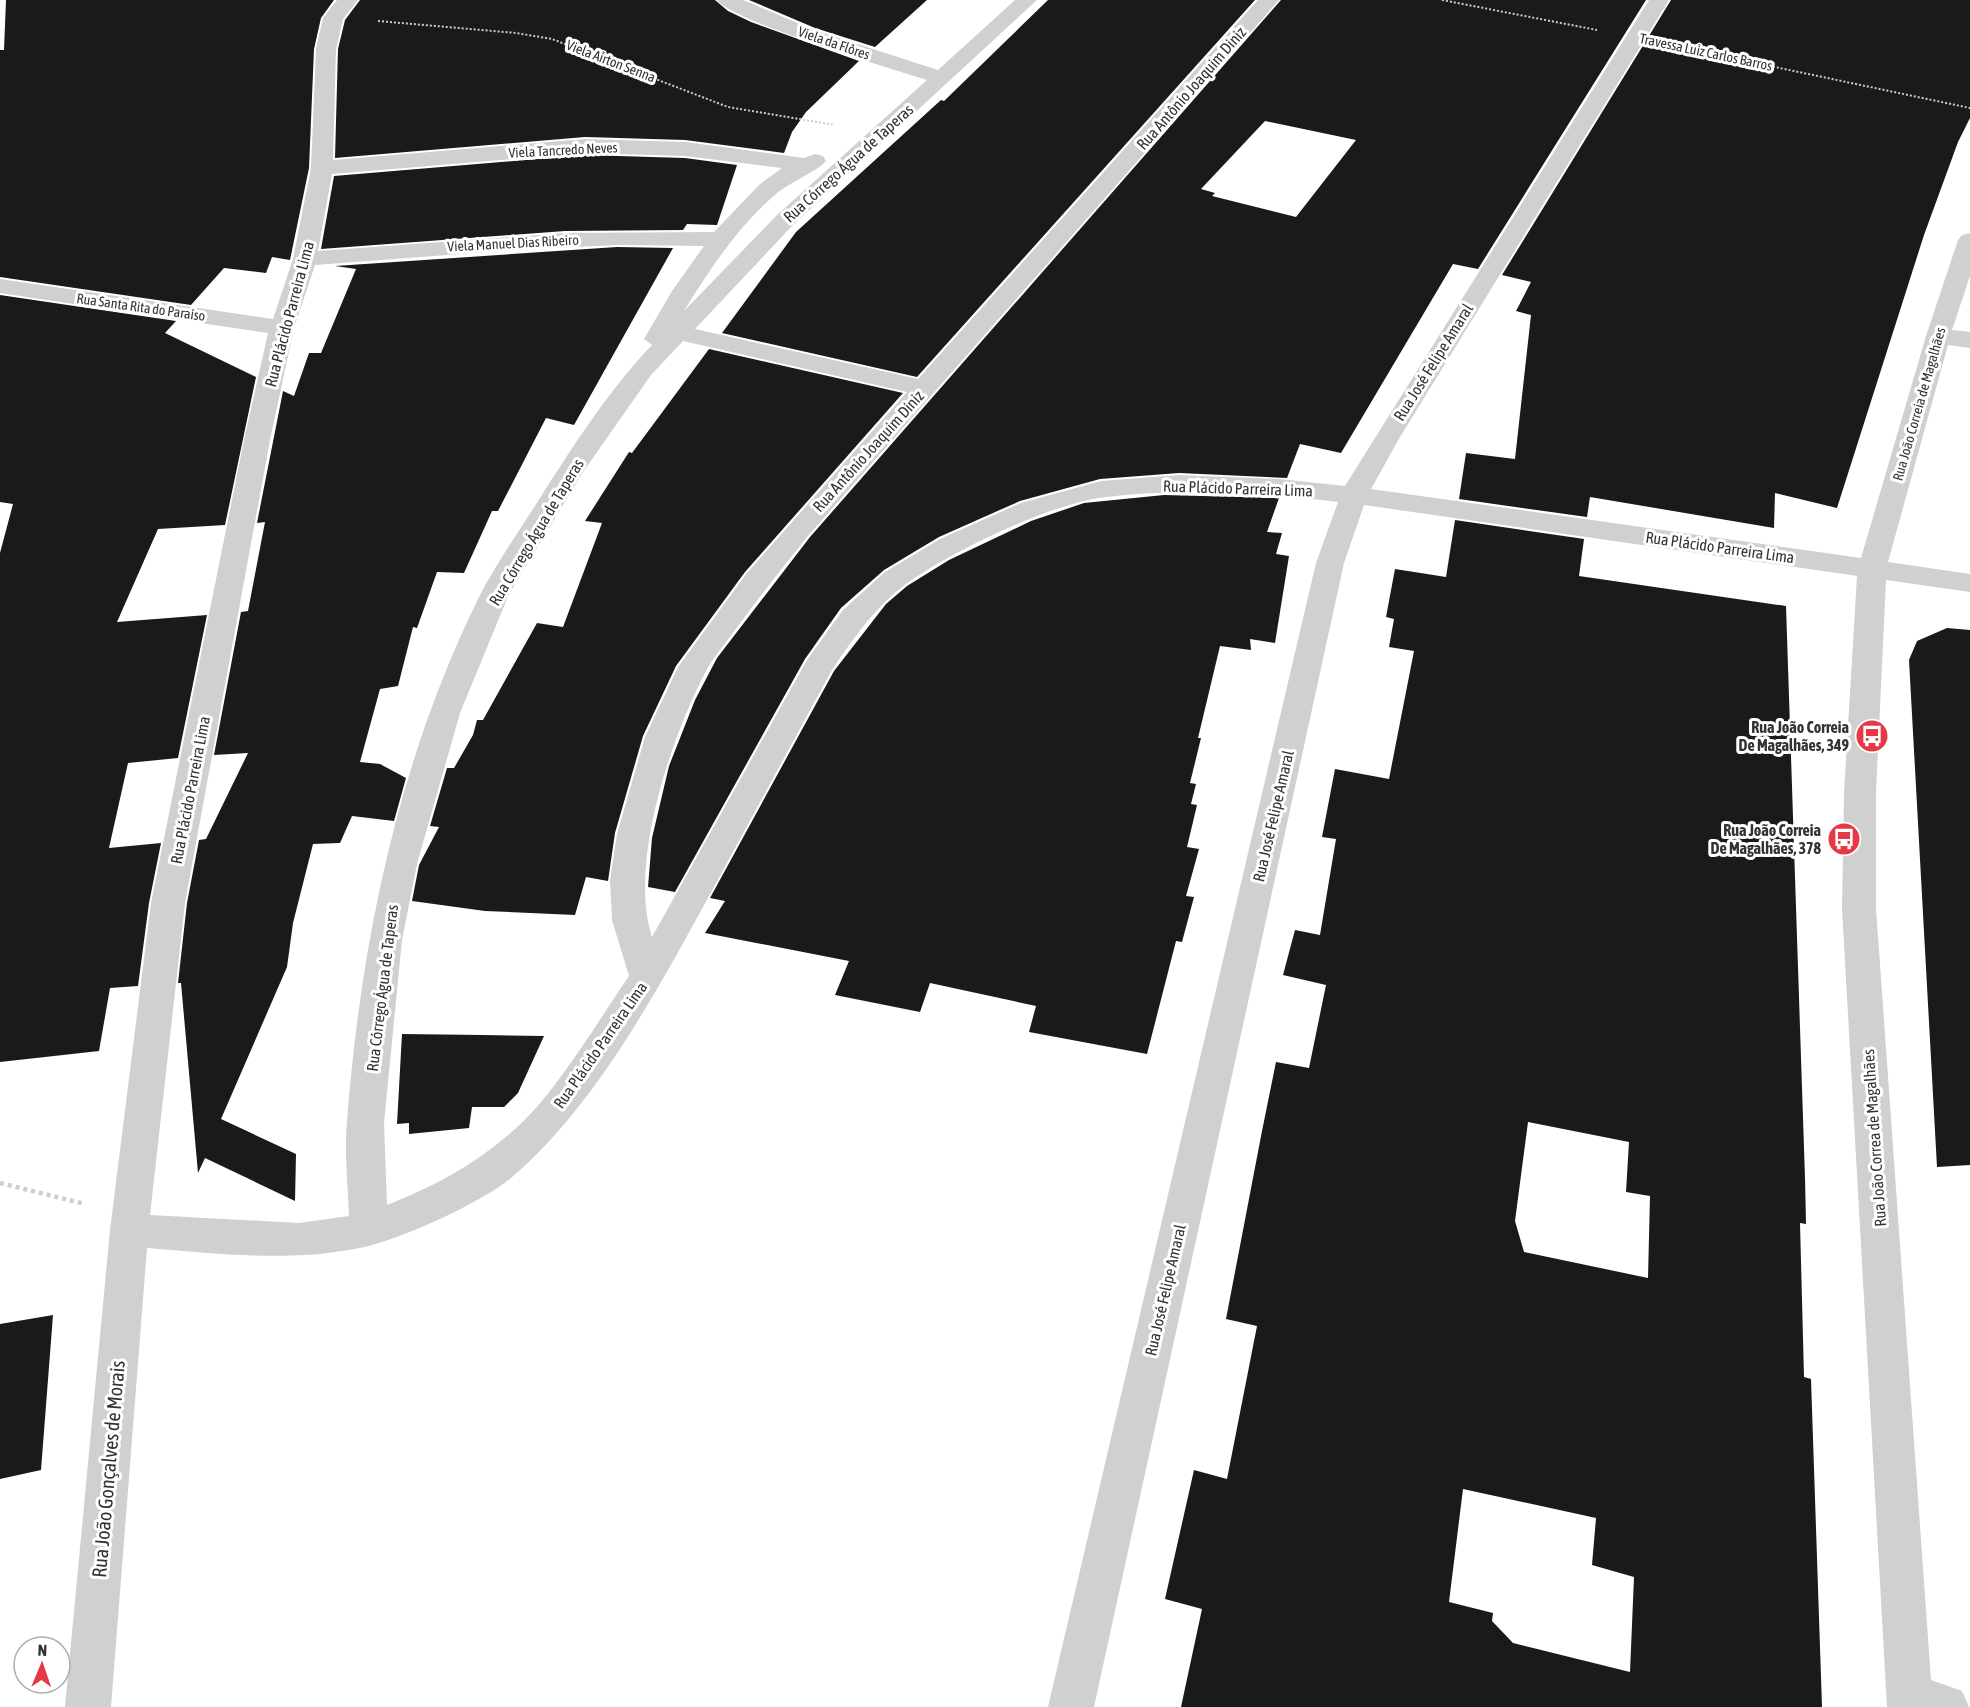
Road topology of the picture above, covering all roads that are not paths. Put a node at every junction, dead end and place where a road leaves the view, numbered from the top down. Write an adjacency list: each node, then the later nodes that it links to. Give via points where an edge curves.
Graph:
1 (728, 0): 6 (street, Viela da Flôres, via 843,47)
2 (1027, 0): 6 (street, Rua Córrego Água de Taperas)
3 (1269, 0): 19 (street, Rua Antônio Joaquim Diniz)
4 (1659, 0): 20 (street, Rua José Felipe Amaral)
5 (340, 9): 9 (street, Rua Plácido Parreira Lima, via 326,49)
6 (943, 78): 7 (street, Rua Córrego Água de Taperas)
7 (874, 140): 8 (street); 15 (street, Rua Córrego Água de Taperas, via 785,220)
8 (803, 164): 9 (street, Viela Tancredo Neves, via 685,149 585,146); 10 (street, via 756,202)
9 (322, 168): 12 (street, Rua Plácido Parreira Lima)
10 (721, 239): 12 (street, Viela Manuel Dias Ribeiro, via 500,243); 18 (street, via 691,278)
11 (1970, 240): 16 (street, Rua João Correia de Magalhães)
12 (305, 259): 14 (street, Rua Plácido Parreira Lima)
13 (0, 286): 14 (street, Rua Santa Rita do Paraíso)
14 (282, 328): 24 (street, Rua Plácido Parreira Lima, via 168,903)
15 (680, 333): 18 (street, Rua Córrego Água de Taperas); 19 (street)
16 (1938, 336): 17 (street); 21 (street, Rua João Correia de Magalhães)
17 (1970, 340)
18 (642, 370): 25 (street, Rua Córrego Água de Taperas, via 570,472 495,594 445,713 400,864 385,940 365,1123)
19 (925, 388): 23 (street, Rua Antônio Joaquim Diniz, via 757,579 693,667 661,737 633,834 627,880 629,920)
20 (1354, 495): 21 (street, Rua Plácido Parreira Lima); 23 (street, Rua Plácido Parreira Lima, via 1179,483 1101,489 1031,509 950,545 895,578 853,617 818,667); 28 (street, Rua José Felipe Amaral, via 1328,574)
21 (1872, 569): 22 (street, Rua Plácido Parreira Lima); 26 (street, Rua João Correa de Magalhães, via 1860,793 1859,908)
22 (1970, 583)
23 (647, 977): 25 (street, Rua Plácido Parreira Lima, via 555,1112 496,1168 432,1205)
24 (130, 1219): 25 (street, Rua Plácido Parreira Lima, via 226,1238 299,1240); 27 (street, Rua João Gonçalves de Morais)
25 (369, 1229)
26 (1922, 1704)
27 (88, 1707)
28 (1071, 1707)

